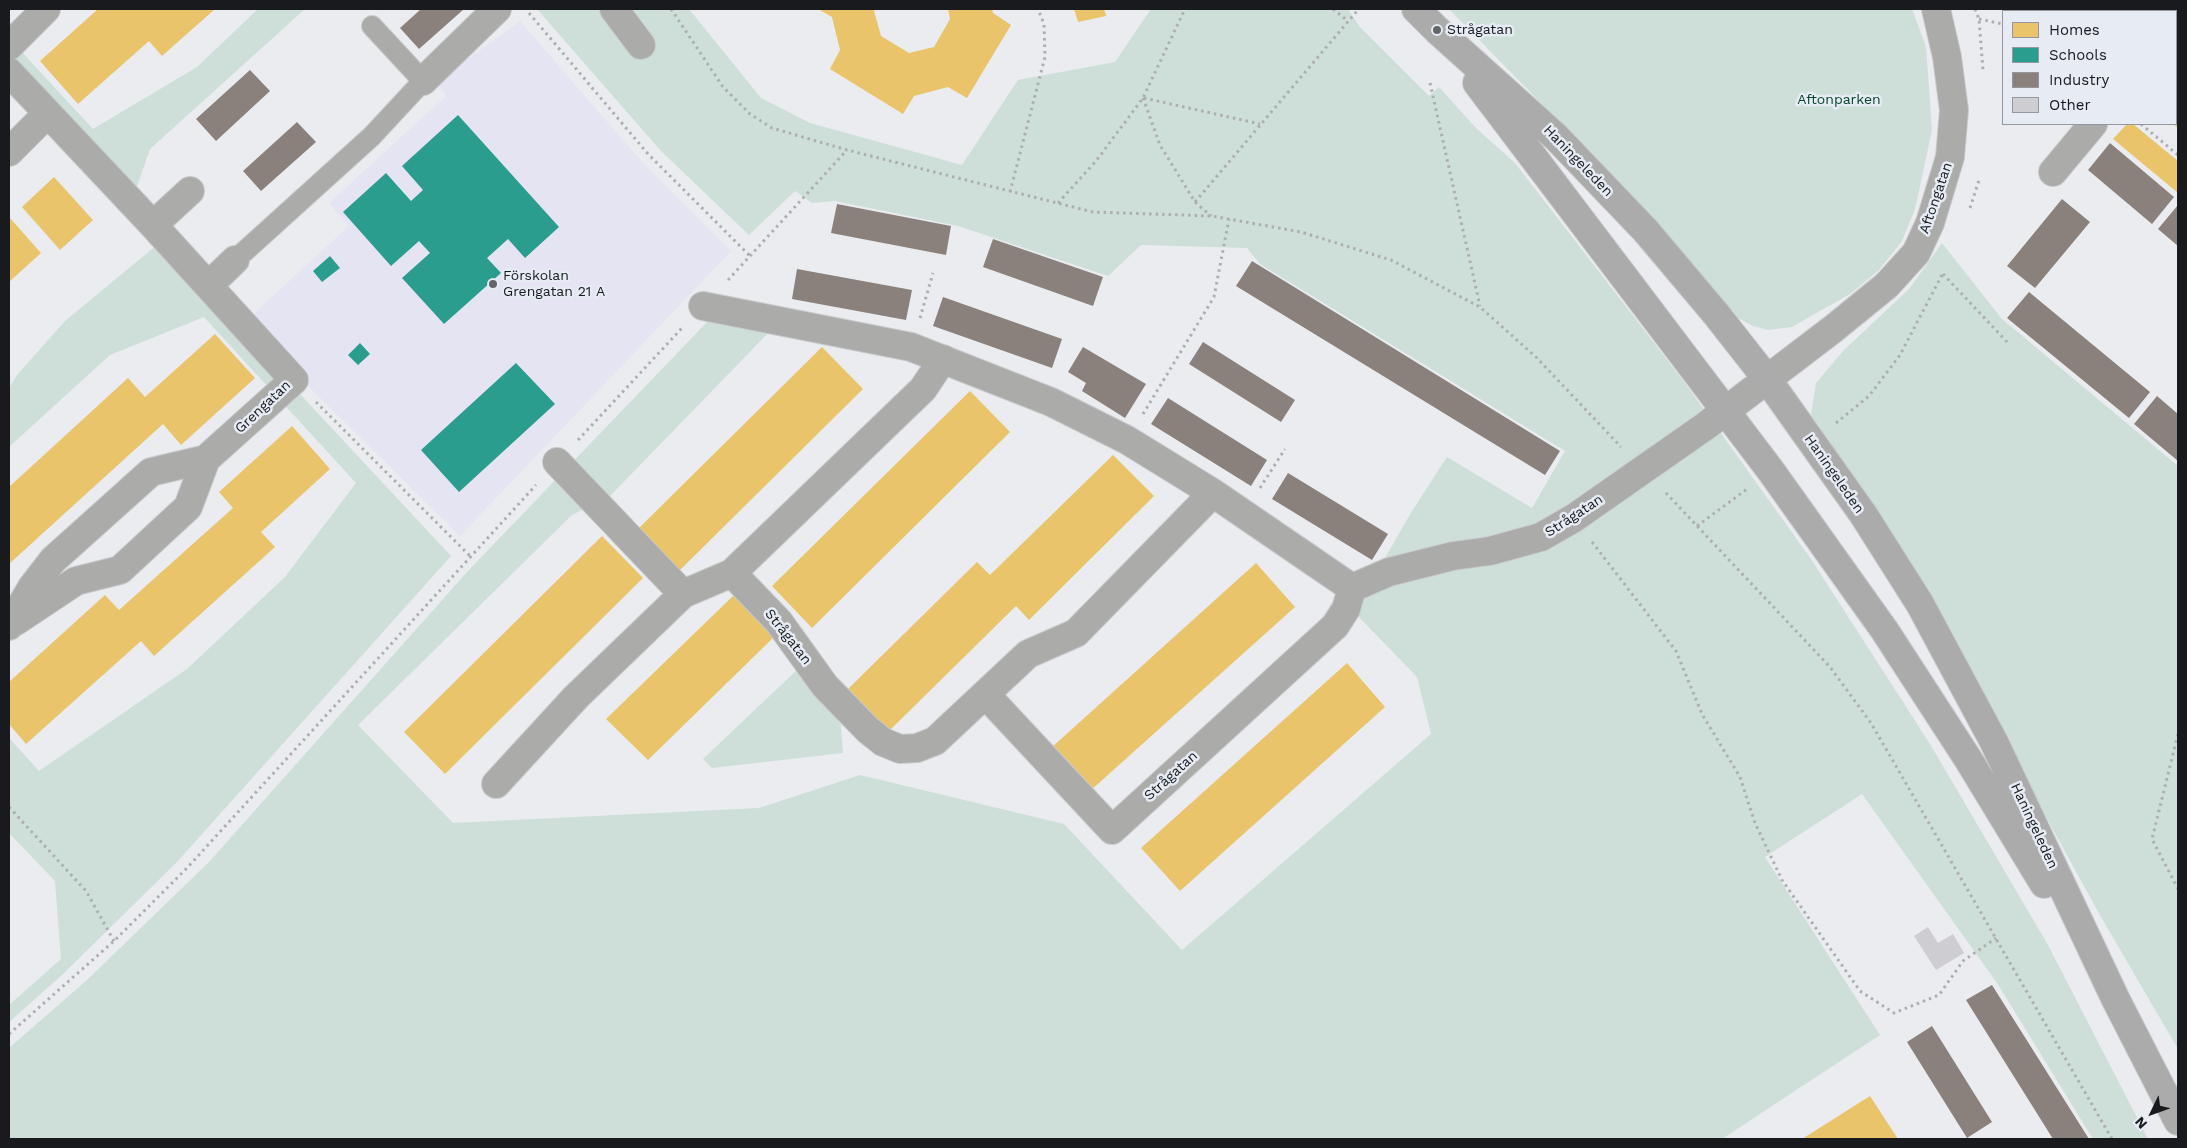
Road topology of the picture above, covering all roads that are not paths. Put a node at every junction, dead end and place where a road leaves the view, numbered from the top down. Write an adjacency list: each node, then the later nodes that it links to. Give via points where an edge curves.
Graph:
1 (46, 9): 9 (street)
2 (496, 9): 11 (street)
3 (614, 9): 8 (street)
4 (1416, 9): 7 (main road, Haningeleden)
5 (1936, 9): 22 (street, Aftongatan, via 1954,110 1950,157 1930,223 1916,253 1887,285)
6 (372, 26): 11 (lane)
7 (1436, 30): 22 (main road, Haningeleden, via 1556,137 1646,231); 23 (main road, Haningeleden)
8 (641, 45)
9 (9, 46)
10 (9, 72): 12 (street, Grengatan)
11 (422, 81): 18 (lane, via 372,136)
12 (47, 114): 14 (street); 17 (street, Grengatan)
13 (2092, 125): 15 (street)
14 (9, 152)
15 (2053, 172)
16 (190, 191): 17 (street)
17 (153, 225): 19 (street, Grengatan)
18 (236, 260): 19 (street)
19 (209, 285): 24 (street, Grengatan, via 294,380)
20 (703, 306): 21 (street, via 911,347)
21 (943, 359): 26 (street, via 1051,402 1127,440); 28 (street, via 923,389)
22 (1767, 379): 23 (street, Strågatan); 35 (main road, Haningeleden, via 1863,514 1920,604 1994,742)
23 (1726, 411): 30 (street, Strågatan, via 1574,518 1541,537 1490,552 1453,556 1389,572); 35 (main road, Haningeleden, via 1885,631)
24 (206, 459): 27 (street, Grengatan, via 151,472); 29 (street, Grengatan, via 188,508 120,570)
25 (557, 462): 31 (street)
26 (1213, 493): 30 (street); 33 (street, Strågatan, via 1076,633 1028,654)
27 (65, 549): 29 (street, via 68,567); 32 (street, Grengatan, via 32,587)
28 (732, 573): 31 (street); 33 (street, Strågatan, via 779,622 825,686 882,742 900,749 917,748 936,741)
29 (76, 581): 32 (street, Grengatan)
30 (1352, 588): 33 (street, Strågatan, via 1346,609 1335,626 1112,830)
31 (683, 594): 34 (street, via 576,697)
32 (9, 625)
33 (986, 694)
34 (496, 784)
35 (2116, 1000): 36 (main road, Haningeleden)
36 (2178, 1121)

